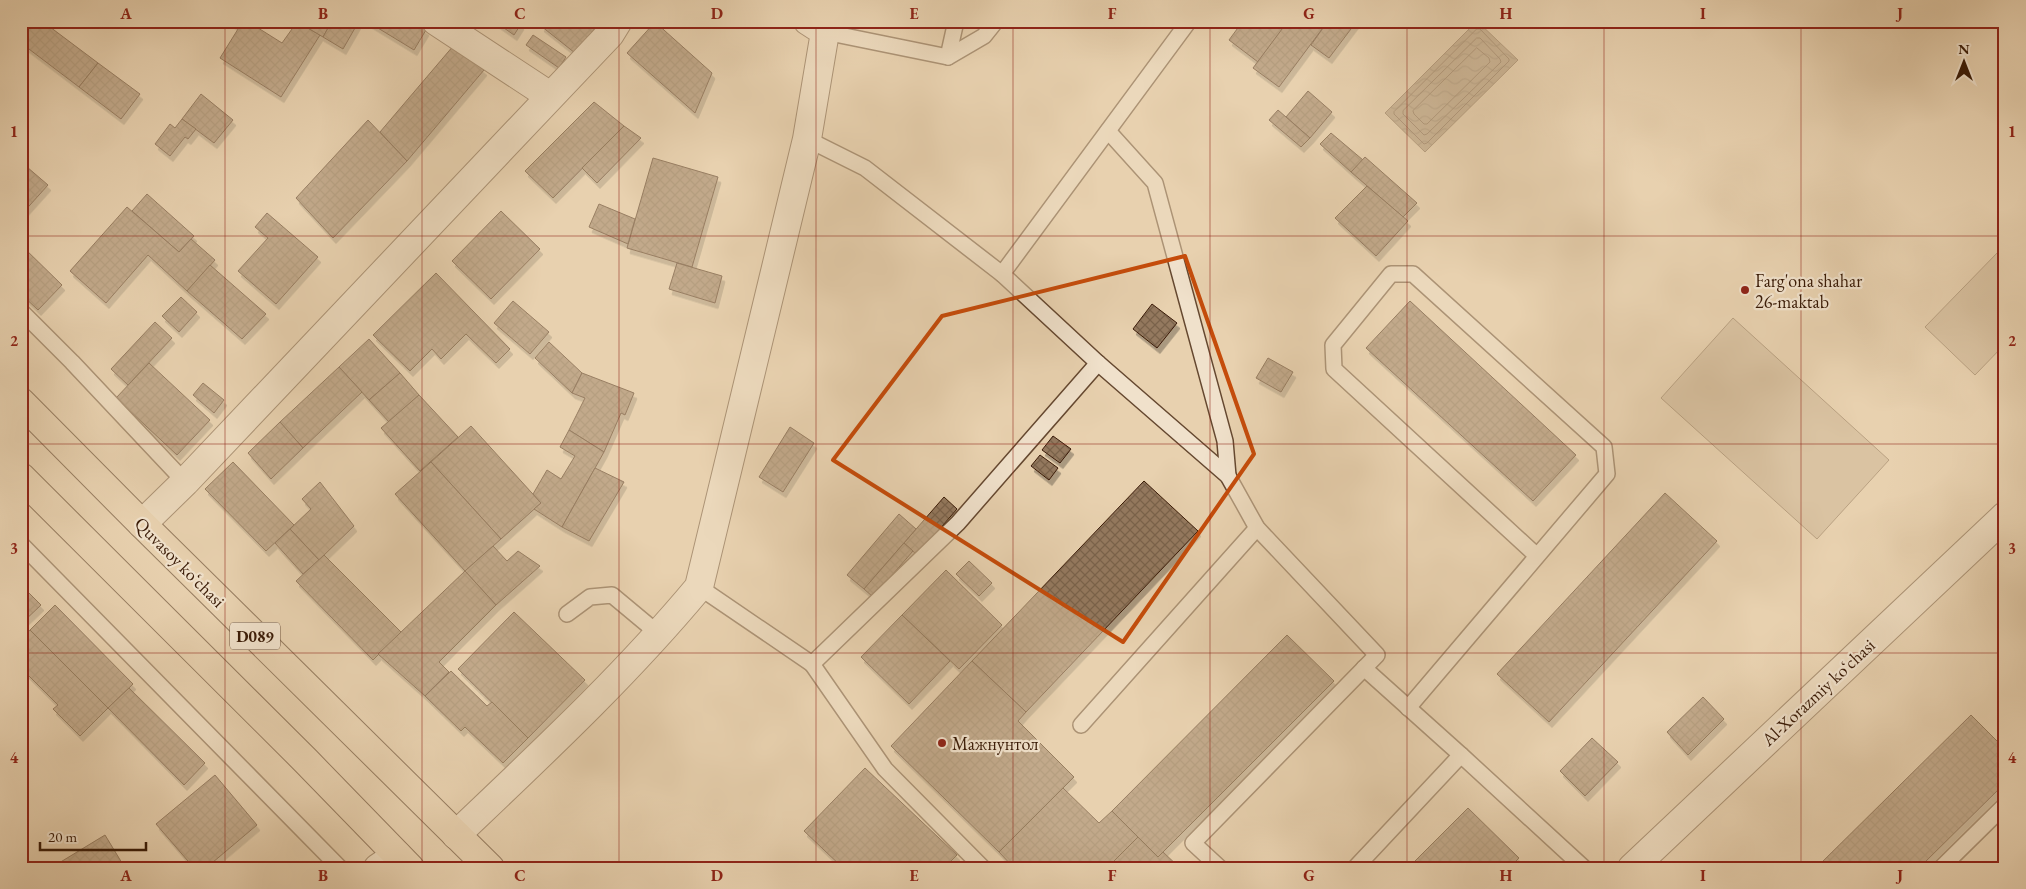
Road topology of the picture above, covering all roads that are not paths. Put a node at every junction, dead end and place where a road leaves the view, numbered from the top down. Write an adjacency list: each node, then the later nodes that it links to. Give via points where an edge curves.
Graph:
1 (436, 21): 8 (street)
2 (618, 21): 8 (street, via 610,34)
3 (956, 21): 7 (lane)
4 (996, 21): 7 (lane, via 984,36)
5 (1189, 21): 9 (lane)
6 (820, 25): 7 (lane); 10 (street)
7 (948, 57)
8 (550, 96): 17 (street)
9 (1108, 131): 11 (lane); 15 (lane, via 1155,183 1225,441)
10 (807, 139): 11 (lane, via 865,168); 23 (street)
11 (1002, 274): 13 (lane)
12 (21, 311): 17 (lane)
13 (1098, 364): 15 (lane); 26 (lane, via 958,523)
14 (21, 402): 19 (main road, Quvasoy koʻchasi / D089)
15 (1228, 476): 20 (lane)
16 (21, 477): 33 (main road, D089, via 306,761)
17 (185, 482): 19 (street)
18 (2005, 516): 40 (street, Al-Xorazmiy koʻchasi)
19 (142, 524): 32 (main road, Quvasoy koʻchasi / D089)
20 (1257, 528): 27 (lane, via 1377,655); 29 (lane)
21 (21, 544): 34 (lane)
22 (1537, 556): 22 (lane, via 1607,474 1604,448 1413,274 1391,274 1333,345 1334,369); 28 (lane)
23 (699, 587): 25 (street); 26 (lane)
24 (566, 614): 25 (lane, via 590,597 612,595)
25 (660, 635): 32 (street)
26 (812, 664): 36 (lane, via 885,769)
27 (1364, 668): 28 (lane); 37 (lane, via 1193,843)
28 (1408, 708): 30 (lane)
29 (1081, 725)
30 (1461, 755): 38 (lane); 39 (lane)
31 (2004, 808): 41 (lane)
32 (456, 834): 35 (main road, Quvasoy koʻchasi / D089)
33 (395, 864)
34 (340, 868)
35 (490, 868)
36 (983, 868)
37 (1220, 868)
38 (1356, 868)
39 (1584, 868)
40 (1632, 868)
41 (1941, 868)

